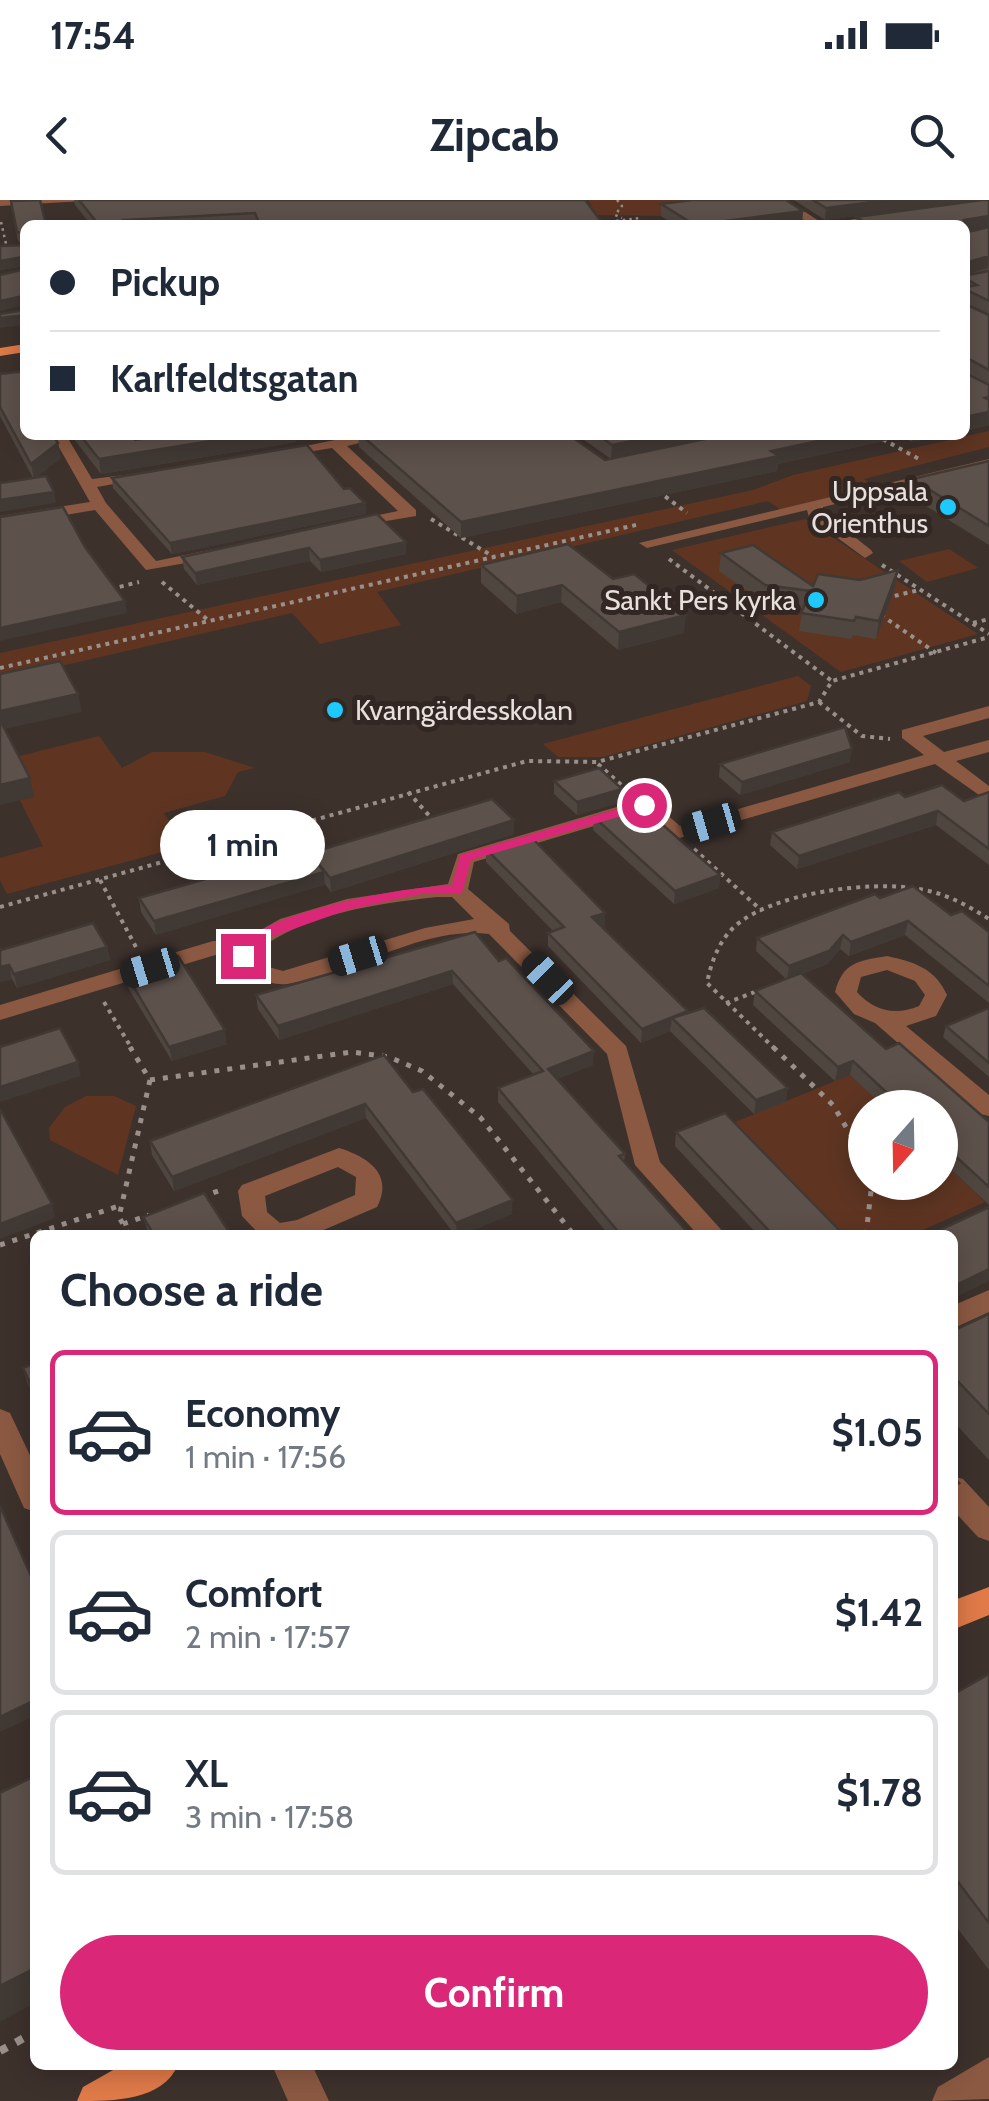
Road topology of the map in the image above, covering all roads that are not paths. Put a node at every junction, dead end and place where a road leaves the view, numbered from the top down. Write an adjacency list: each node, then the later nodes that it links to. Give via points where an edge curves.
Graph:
1 (96, 200): 4 (street)
2 (779, 200): 6 (street)
3 (0, 203): 4 (street)
4 (72, 203)
5 (898, 216): 7 (main road)
6 (811, 220)
7 (870, 220)
8 (61, 440): 14 (street)
9 (358, 440): 10 (street)
10 (336, 444): 11 (street); 18 (street, via 414,513)
11 (265, 452)
12 (989, 463): 16 (street)
13 (162, 472): 14 (street)
14 (88, 484): 15 (street)
15 (99, 504): 17 (street); 20 (street, via 151,572)
16 (815, 505): 19 (street); 21 (street, via 815,514)
17 (0, 522)
18 (336, 528)
19 (647, 542)
20 (226, 552)
21 (865, 553)
22 (989, 712): 24 (street, via 908,734)
23 (989, 746): 24 (street)
24 (939, 758): 25 (street); 26 (street, via 676,833 644,805 465,858)
25 (989, 796)
26 (458, 890): 27 (street); 28 (street, via 420,890 343,907 260,936)
27 (501, 930): 28 (street, via 468,926 433,933 282,978 242,967); 32 (street, via 618,1051 648,1165)
28 (246, 948): 29 (street, via 221,946)
29 (0, 1012)
30 (884, 1018): 31 (street)
31 (989, 1108)
32 (708, 1230)
33 (989, 1300): 34 (street)
34 (958, 1316)
35 (0, 1421): 36 (street)
36 (30, 1488)
37 (958, 1494): 38 (street)
38 (989, 1528)
39 (989, 1582): 40 (main road)
40 (970, 1608)
41 (150, 2070): 44 (main road)
42 (294, 2070): 45 (street)
43 (989, 2076): 46 (street)
44 (97, 2101)
45 (309, 2101)
46 (952, 2101)

